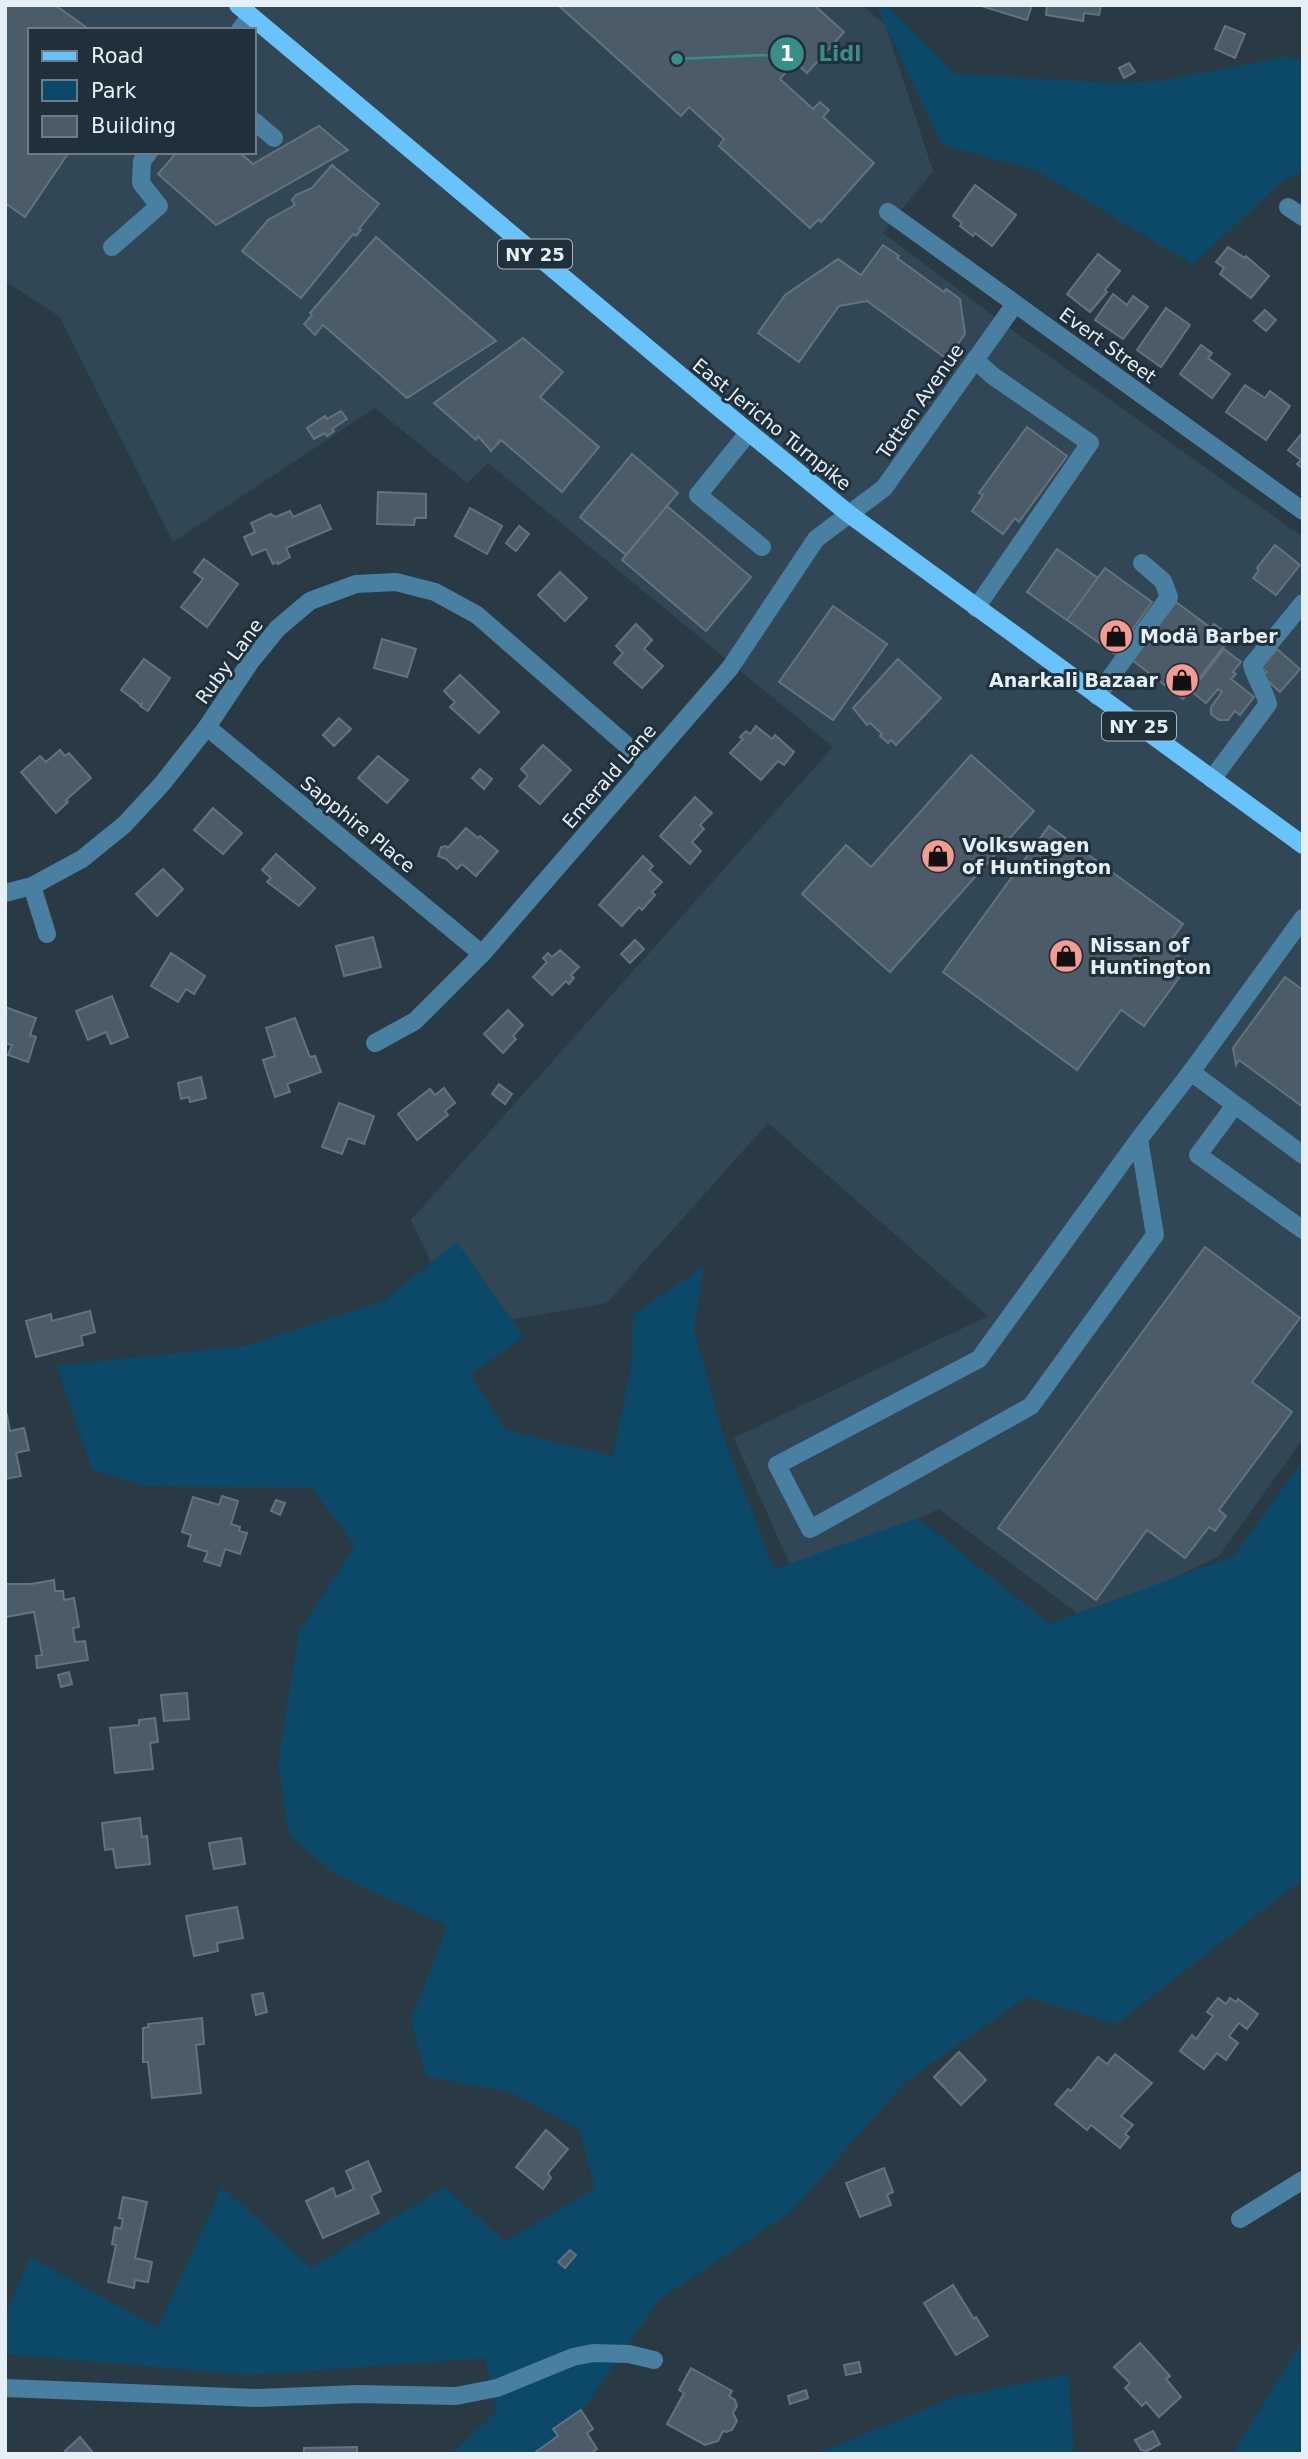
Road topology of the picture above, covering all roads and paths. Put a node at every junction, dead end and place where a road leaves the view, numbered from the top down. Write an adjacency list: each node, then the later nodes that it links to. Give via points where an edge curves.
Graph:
1 (243, 17): 9 (main road, East Jericho Turnpike / NY 25)
2 (256, 123): 3 (street)
3 (274, 138)
4 (147, 154): 6 (street, via 142,161 141,183 159,206)
5 (888, 212): 7 (street, Evert Street)
6 (112, 247)
7 (1015, 304): 8 (street, Totten Avenue); 10 (street, Evert Street)
8 (975, 360): 11 (street, Totten Avenue, via 884,488); 15 (street, via 1090,443)
9 (749, 432): 11 (main road, East Jericho Turnpike / NY 25); 12 (street, via 698,495)
10 (1303, 511)
11 (849, 514): 15 (main road, East Jericho Turnpike / NY 25); 18 (street, Emerald Lane, via 816,539 730,668)
12 (762, 547)
13 (1142, 563): 16 (street, via 1163,580 1169,597)
14 (1303, 603): 19 (street, via 1252,665 1268,704)
15 (976, 608): 16 (main road, East Jericho Turnpike / NY 25)
16 (1097, 696): 19 (main road, East Jericho Turnpike / NY 25)
17 (207, 727): 18 (street, Ruby Lane, via 251,661 278,628 310,601 356,584 397,582 435,592 477,615); 21 (street, Ruby Lane, via 124,825 82,859); 26 (street, Sapphire Place)
18 (647, 764): 26 (street, Emerald Lane)
19 (1212, 779): 20 (main road, East Jericho Turnpike / NY 25)
20 (1303, 845)
21 (32, 887): 22 (street, Ruby Lane); 24 (street)
22 (5, 893)
23 (1303, 918): 25 (street)
24 (47, 934)
25 (1297, 937): 28 (street)
26 (482, 954): 27 (street, Emerald Lane, via 415,1021)
27 (375, 1043)
28 (1191, 1072): 29 (street); 30 (street)
29 (1235, 1105): 31 (street); 32 (street, via 1198,1155)
30 (1139, 1139): 30 (street, via 979,1359 777,1465 810,1529 1031,1406 1155,1235)
31 (1303, 1155)
32 (1303, 1230)
33 (1303, 2180): 34 (street)
34 (1240, 2219)
35 (654, 2360): 36 (street, via 593,2353 497,2388 456,2396 258,2398)
36 (5, 2388)

